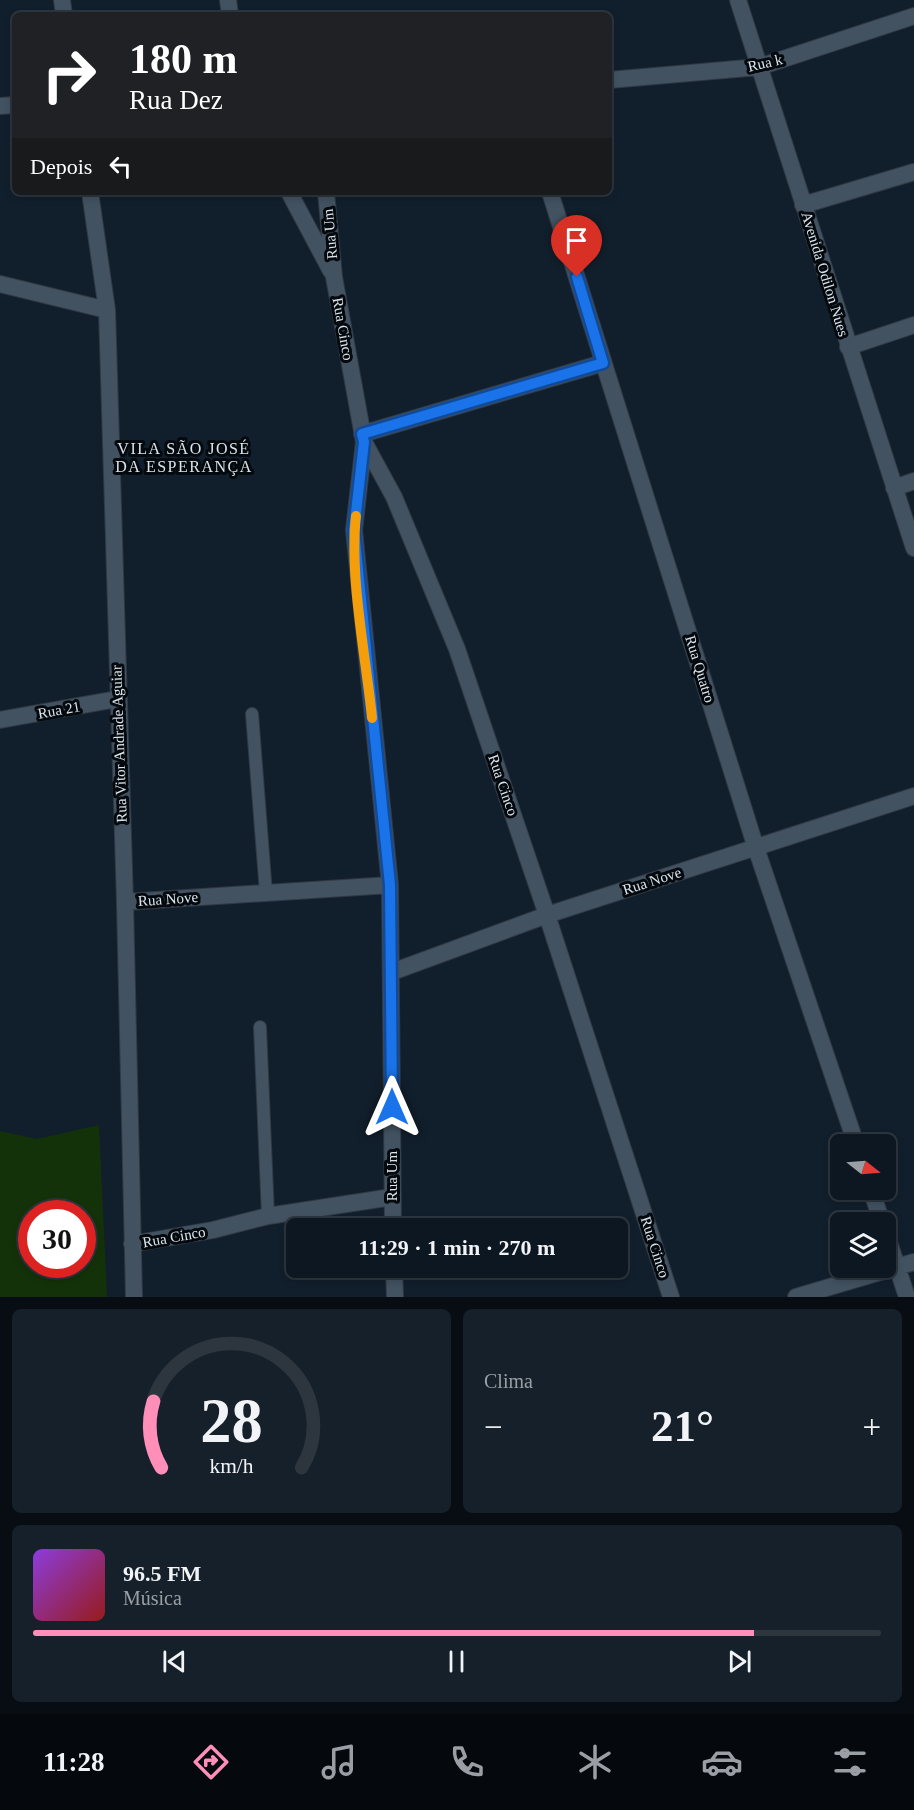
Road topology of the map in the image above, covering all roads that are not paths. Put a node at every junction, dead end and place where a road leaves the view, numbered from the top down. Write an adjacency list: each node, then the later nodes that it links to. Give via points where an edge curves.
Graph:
1 (738, 0): 3 (street, Avenida Odilon Nues)
2 (914, 16): 3 (street, Rua k)
3 (759, 67): 4 (street, Rua k); 10 (street, Avenida Odilon Nues)
4 (612, 80)
5 (914, 172): 10 (street)
6 (90, 195): 13 (street, Rua Vitor Andrade Aguiar)
7 (291, 195): 11 (street)
8 (326, 195): 11 (street, Rua Um)
9 (551, 195): 16 (street, Rua Quatro)
10 (803, 205): 15 (street, Avenida Odilon Nues)
11 (334, 277): 17 (street, Rua Cinco)
12 (0, 284): 13 (street)
13 (107, 310): 21 (street, Rua Vitor Andrade Aguiar)
14 (914, 326): 15 (street)
15 (848, 347): 19 (street, Avenida Odilon Nues)
16 (603, 363): 17 (street); 25 (street, Rua Quatro)
17 (363, 438): 26 (street, Rua Um, via 354,530); 29 (street, Rua Cinco, via 407,527 457,649)
18 (914, 482): 19 (street)
19 (894, 488): 20 (street, Avenida Odilon Nues)
20 (914, 548)
21 (117, 699): 23 (street, Rua 21); 28 (street, Rua Vitor Andrade Aguiar)
22 (252, 714): 27 (lane)
23 (0, 720)
24 (914, 796): 25 (street, Rua Nove)
25 (756, 848): 29 (street, Rua Nove); 32 (street, Rua Quatro)
26 (390, 885): 27 (street, Rua Nove); 30 (street, Rua Um)
27 (266, 893): 28 (street, Rua Nove)
28 (125, 902): 36 (street, Rua Vitor Andrade Aguiar)
29 (547, 915): 30 (street, Rua Nove); 43 (street, Rua Cinco)
30 (392, 972): 33 (street, Rua Um)
31 (260, 1027): 34 (lane)
32 (853, 1134)
33 (392, 1197): 34 (street, Rua Cinco); 35 (street, Rua Um)
34 (268, 1216): 36 (street, Rua Cinco)
35 (393, 1218)
36 (132, 1244): 41 (street, Rua Vitor Andrade Aguiar)
37 (896, 1261): 39 (street)
38 (914, 1262): 39 (street)
39 (898, 1267): 44 (street); 45 (street)
40 (394, 1278): 42 (street)
41 (134, 1297)
42 (395, 1297)
43 (671, 1297)
44 (796, 1297)
45 (907, 1297)

